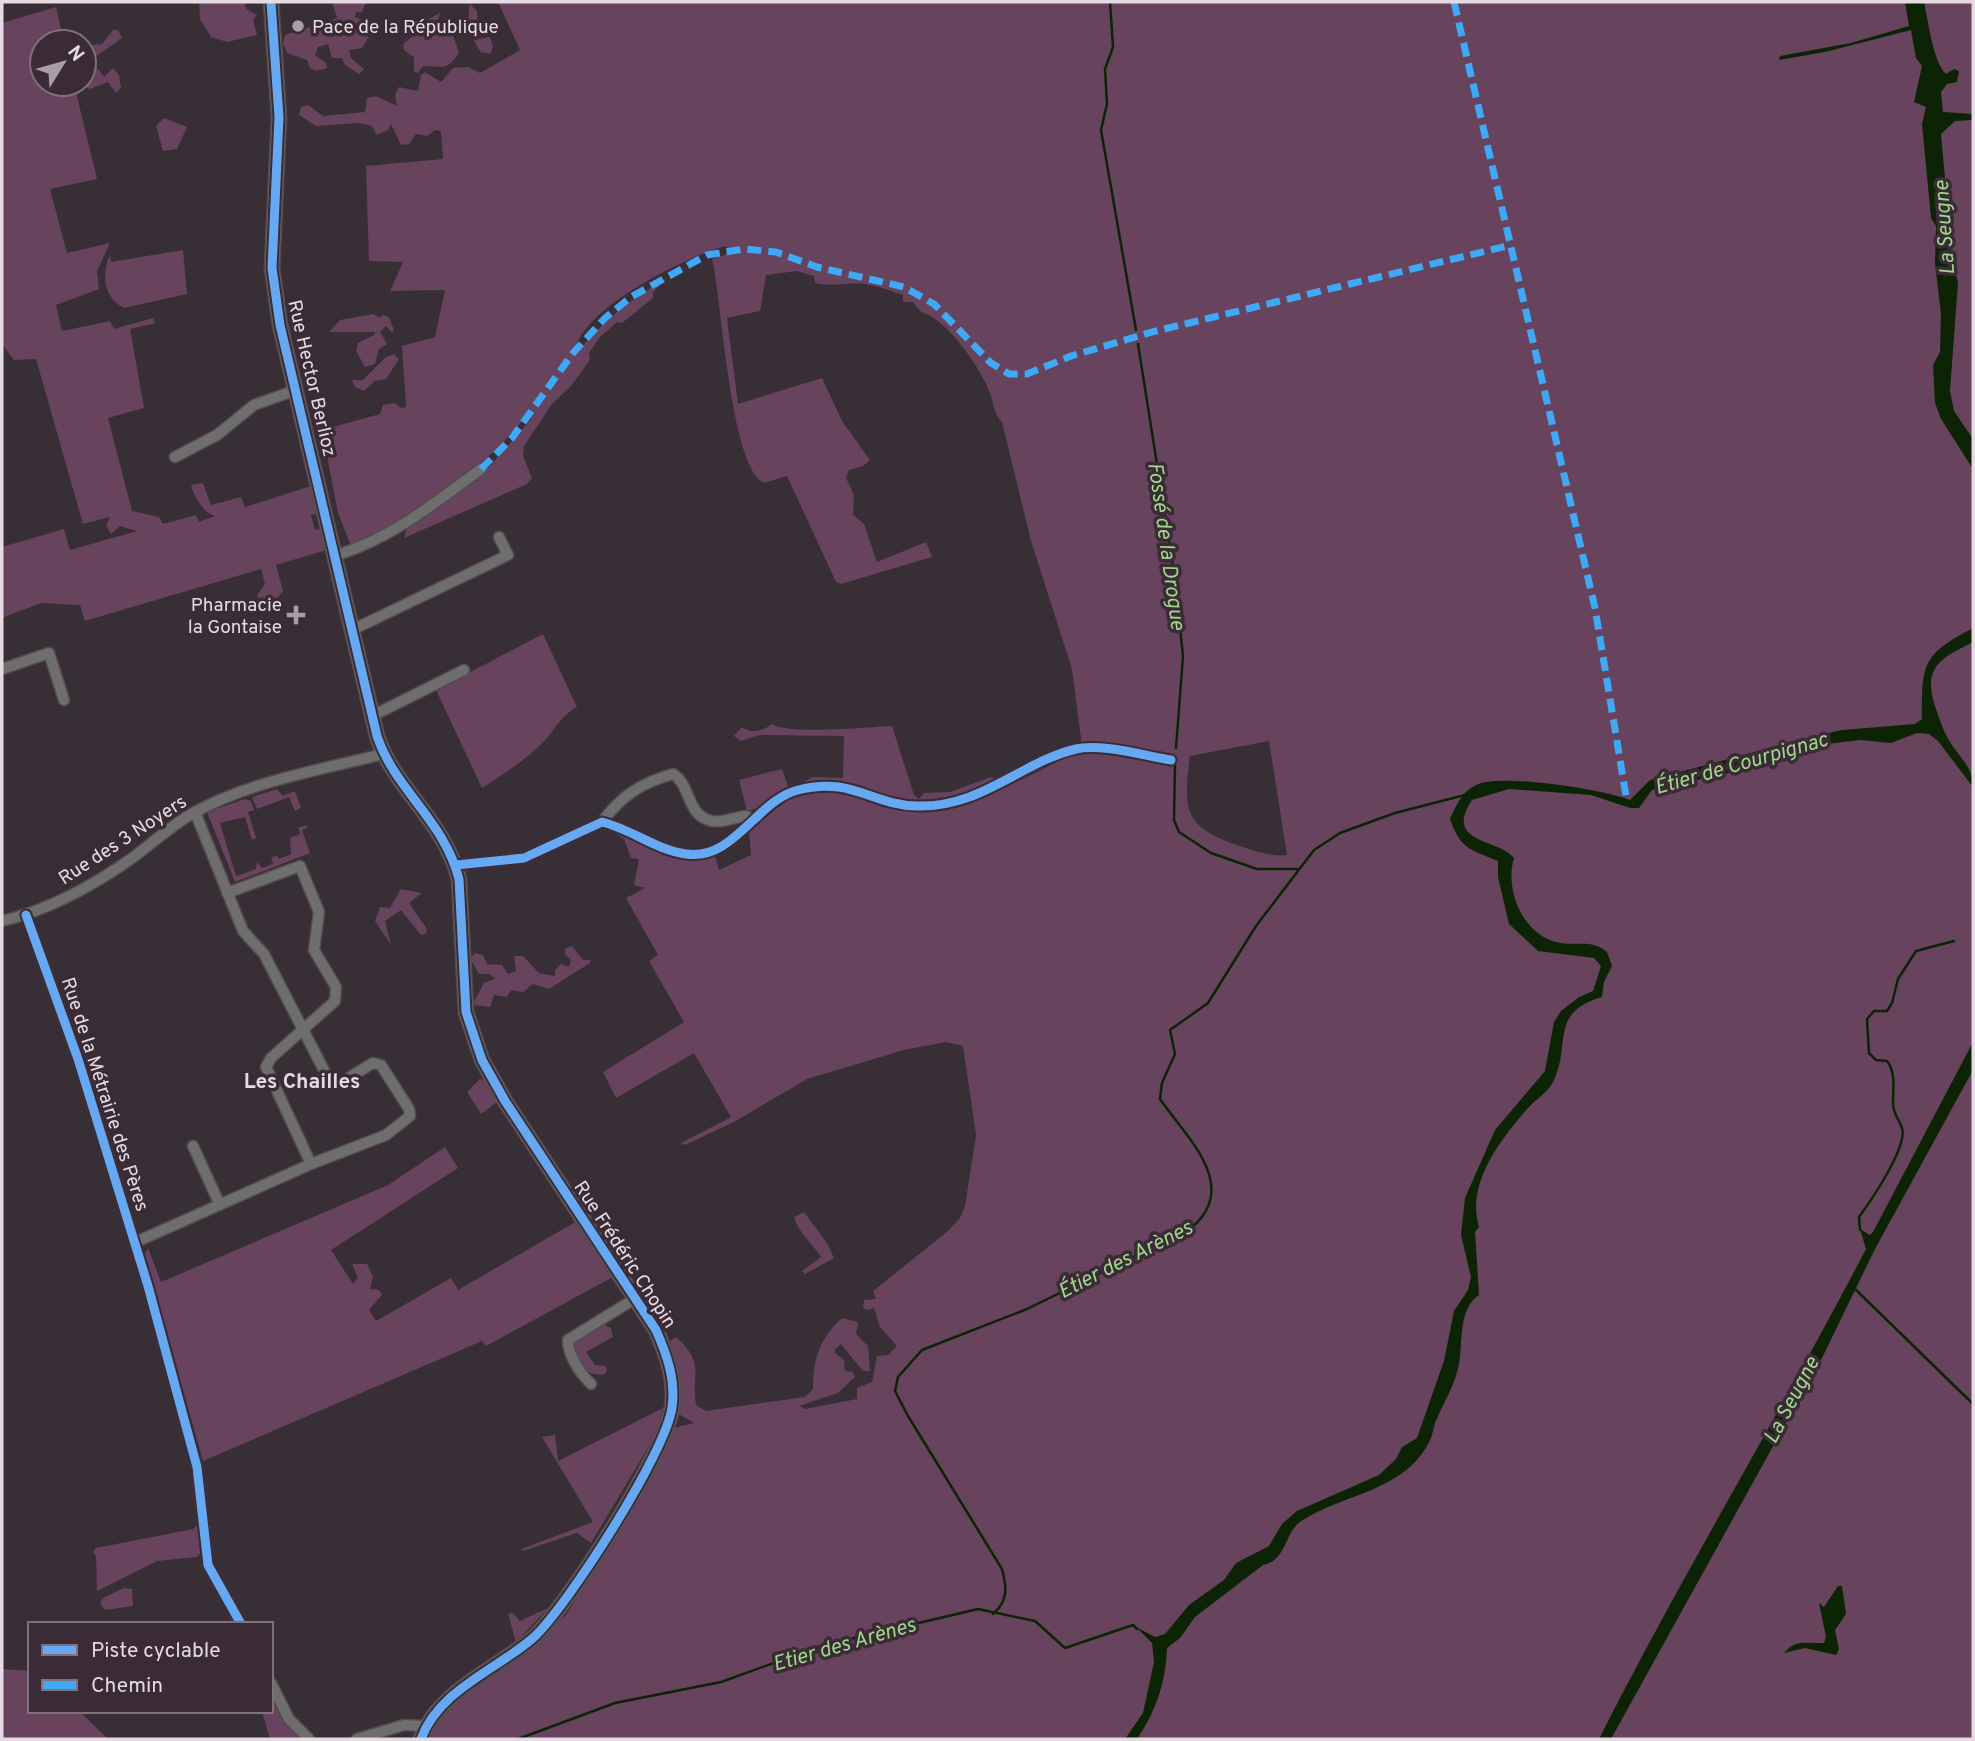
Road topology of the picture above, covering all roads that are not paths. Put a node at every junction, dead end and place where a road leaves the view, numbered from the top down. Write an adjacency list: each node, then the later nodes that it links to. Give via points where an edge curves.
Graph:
1 (271, 2): 2 (street, Rue Hector Berlioz, via 279,117 272,268)
2 (296, 390): 3 (street, via 254,405 217,435); 6 (street, Rue Hector Berlioz)
3 (175, 457)
4 (481, 470): 6 (street, via 395,529 362,548)
5 (499, 537): 7 (street, via 509,555)
6 (337, 555): 7 (street, Rue Hector Berlioz)
7 (354, 629): 11 (street, Rue Hector Berlioz)
8 (2, 669): 10 (street, via 49,653)
9 (464, 670): 11 (street)
10 (64, 700)
11 (372, 716): 12 (street, Rue Hector Berlioz)
12 (383, 754): 14 (street, Rue des 3 Noyers, via 264,785); 17 (street, Rue Frédéric Chopin, via 443,836)
13 (1171, 760): 15 (street, via 1078,748 977,794 926,805 890,801 855,788 817,786 779,797)
14 (195, 812): 18 (street); 19 (street, Rue des 3 Noyers, via 132,858)
15 (753, 821): 16 (street, via 726,842 688,855); 16 (street, via 746,816 705,819 673,774 632,790)
16 (602, 822): 17 (street, via 524,858)
17 (456, 864): 26 (street, Rue Frédéric Chopin, via 466,1012 482,1060)
18 (227, 893): 21 (street, via 243,931 264,954); 21 (street, via 300,866 319,912 314,950 336,994 330,1007)
19 (26, 915): 20 (street, Rue des 3 Noyers); 25 (street, Rue de la Métrairie des Pères)
20 (2, 921)
21 (302, 1031): 23 (street, via 266,1067); 23 (street, via 334,1083 373,1063 381,1065 410,1116 386,1135)
22 (193, 1146): 24 (street)
23 (311, 1164): 24 (street)
24 (220, 1205): 25 (street)
25 (136, 1242): 28 (street, Rue de la Métrairie des Pères, via 197,1467 208,1565)
26 (636, 1298): 27 (street, via 568,1340 568,1349); 30 (street, Rue Frédéric Chopin, via 656,1330 672,1381 672,1407 657,1452 549,1622 447,1699)
27 (591, 1384)
28 (240, 1622)
29 (273, 1687): 31 (street, via 289,1719)
30 (423, 1733): 32 (street, via 404,1725)
31 (309, 1739)
32 (357, 1739)

